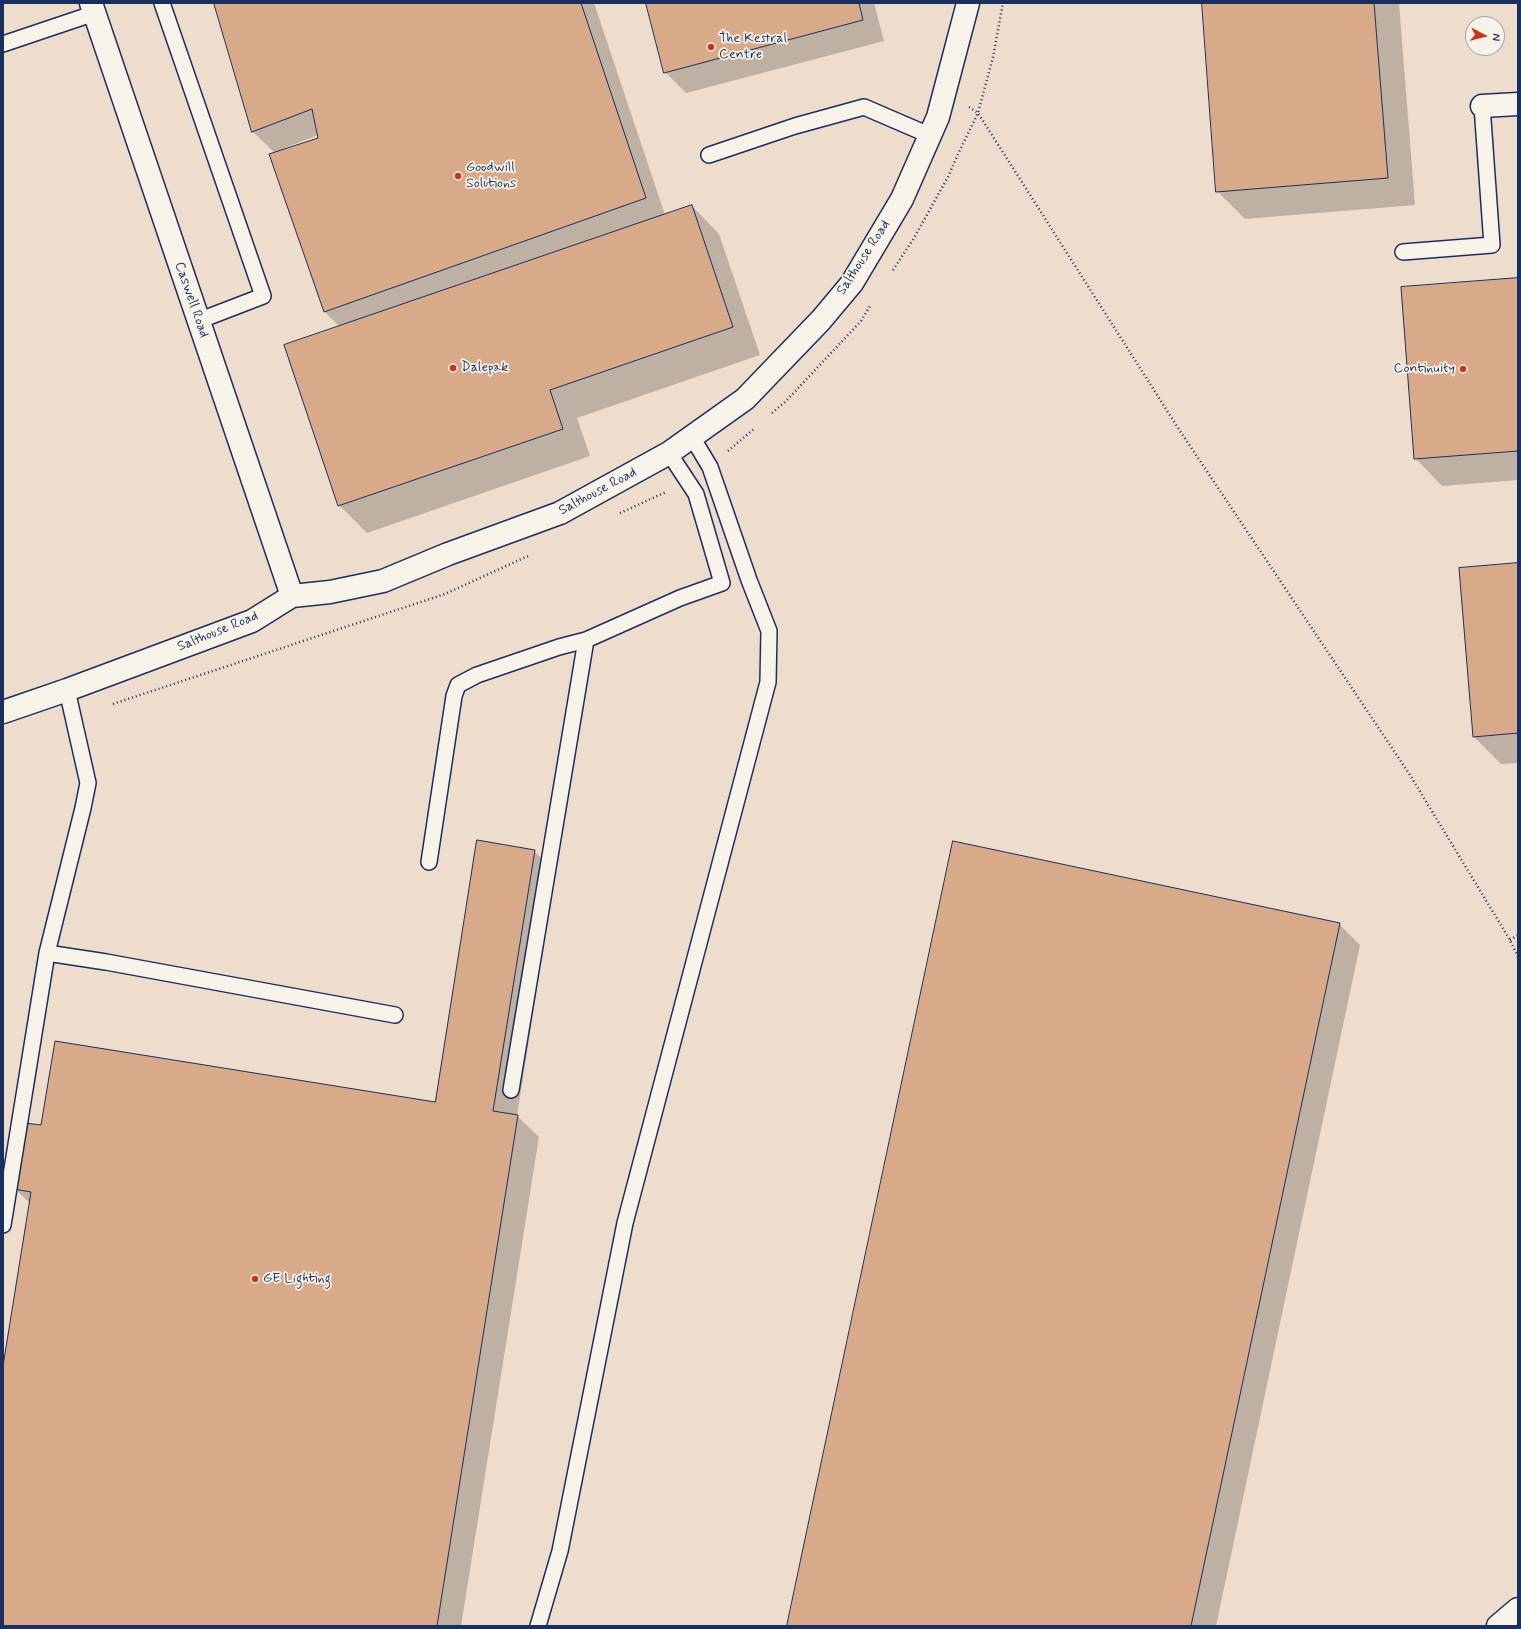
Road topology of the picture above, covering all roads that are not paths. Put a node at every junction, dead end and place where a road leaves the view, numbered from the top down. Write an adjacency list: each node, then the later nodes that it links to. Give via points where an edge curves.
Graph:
1 (162, 3): 10 (lane, via 263,296)
2 (968, 3): 7 (street, Salthouse Road, via 946,91)
3 (93, 8): 4 (lane); 10 (street, Caswell Road)
4 (3, 44)
5 (1518, 104): 6 (street)
6 (1482, 106): 9 (lane, via 1492,245)
7 (929, 135): 8 (lane, via 864,107 795,126); 11 (street, Salthouse Road, via 902,199 852,283 745,399)
8 (709, 155)
9 (1402, 252)
10 (198, 321): 13 (street, Caswell Road)
11 (692, 437): 12 (street, Salthouse Road); 23 (lane, via 710,467 769,631 768,682 626,1223 560,1551)
12 (669, 453): 13 (street, Salthouse Road, via 560,513 383,581 330,592); 14 (lane, via 696,494 722,583 680,598)
13 (292, 596): 15 (street, Salthouse Road, via 252,621)
14 (586, 640): 17 (lane, via 484,672 458,685 454,696); 20 (lane)
15 (67, 690): 16 (street, Salthouse Road); 18 (lane, via 88,783)
16 (3, 712)
17 (429, 862)
18 (47, 953): 19 (lane); 21 (lane)
19 (395, 1015)
20 (511, 1090)
21 (3, 1225)
22 (1518, 1609): 24 (street)
23 (538, 1626)
24 (1498, 1626)

